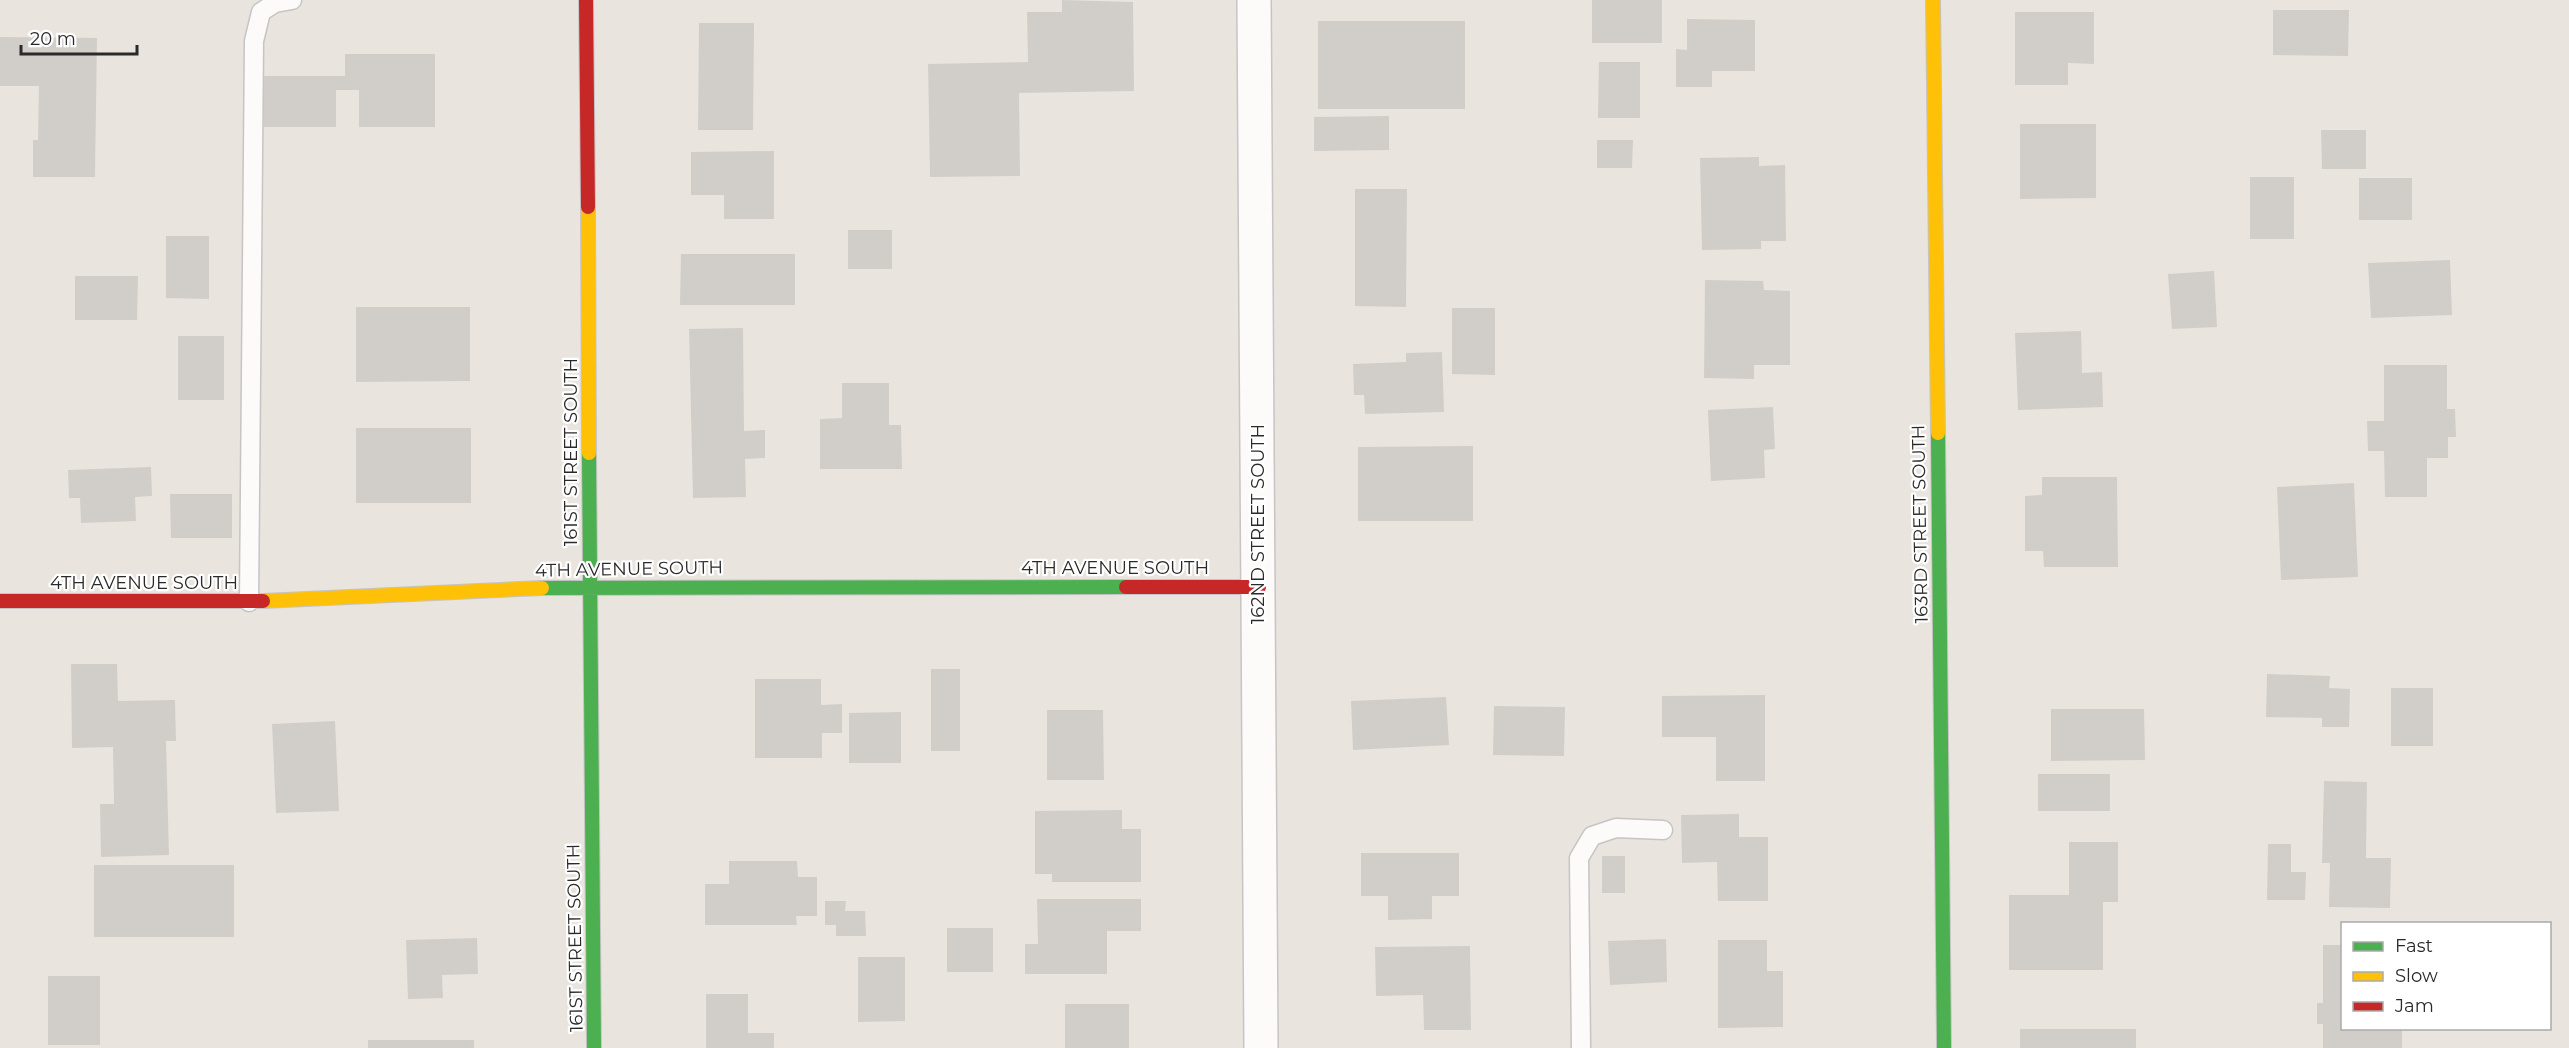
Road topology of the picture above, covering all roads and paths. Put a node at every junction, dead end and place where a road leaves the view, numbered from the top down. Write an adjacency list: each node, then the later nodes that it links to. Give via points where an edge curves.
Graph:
1 (292, 0): 8 (lane, via 275,3 261,12 254,41)
2 (586, 0): 5 (street, 161ST STREET SOUTH)
3 (1254, 0): 6 (street, 162ND STREET SOUTH)
4 (1933, 0): 13 (street, 163RD STREET SOUTH)
5 (590, 586): 6 (street, 4TH AVENUE SOUTH); 8 (street, 4TH AVENUE SOUTH); 10 (street, 161ST STREET SOUTH)
6 (1259, 587): 11 (street, 162ND STREET SOUTH)
7 (0, 601): 8 (street, 4TH AVENUE SOUTH)
8 (249, 602)
9 (1663, 830): 12 (lane, via 1616,828 1592,836 1579,858)
10 (594, 1048)
11 (1261, 1048)
12 (1581, 1048)
13 (1944, 1048)

